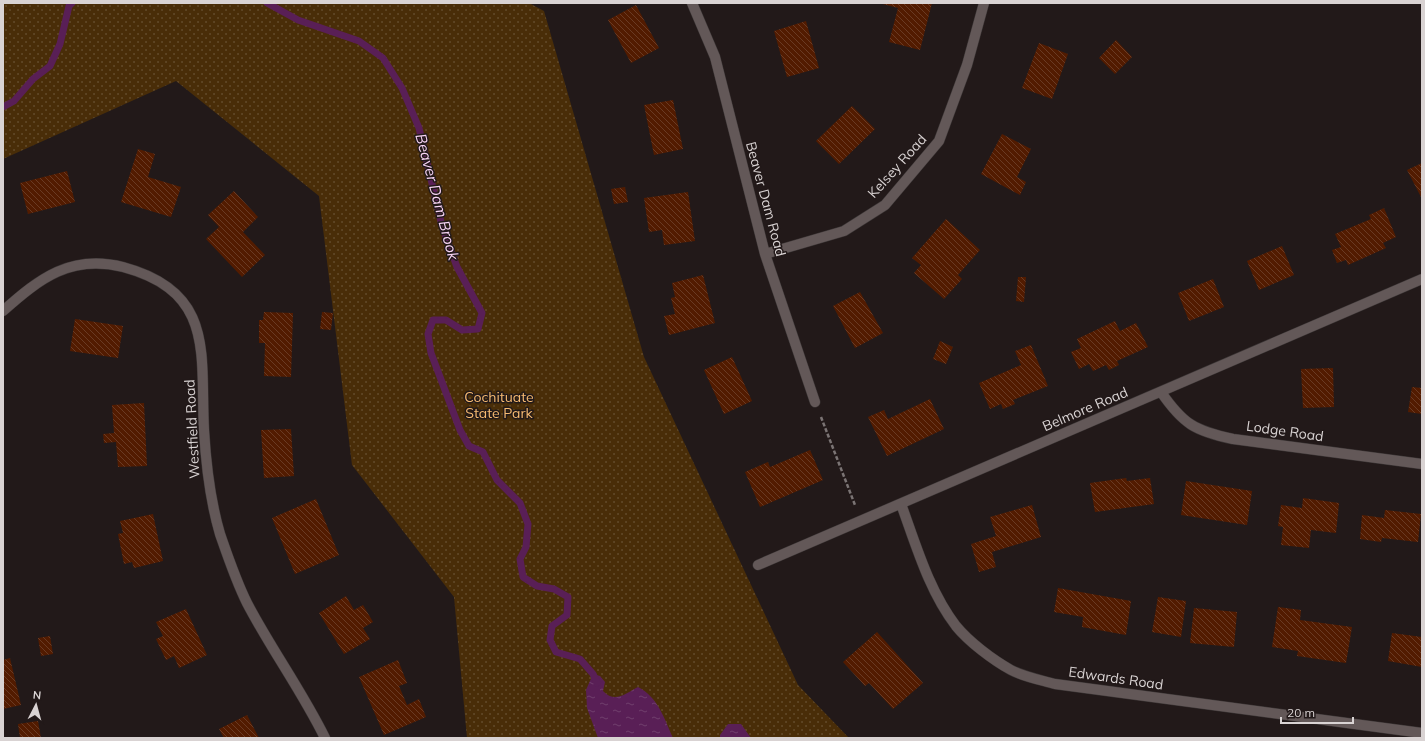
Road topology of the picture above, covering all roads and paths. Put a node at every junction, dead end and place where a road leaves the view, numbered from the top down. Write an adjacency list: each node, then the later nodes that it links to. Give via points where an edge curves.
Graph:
1 (692, 3): 3 (street, Beaver Dam Road, via 715,57)
2 (984, 3): 3 (street, Kelsey Road, via 967,65 939,141 884,205 844,231)
3 (765, 254): 6 (street, Beaver Dam Road)
4 (1422, 279): 7 (street, Belmore Road)
5 (3, 311): 14 (street, Westfield Road, via 43,278 63,269 87,263 112,264 158,280 177,295 190,311 199,334 203,362 207,464 220,532 246,602)
6 (811, 390): 8 (street, Beaver Dam Road); 11 (path)
7 (1161, 392): 9 (street, Lodge Road, via 1186,422 1216,435); 10 (street, Belmore Road)
8 (815, 402)
9 (1422, 464)
10 (901, 504): 11 (street, Belmore Road); 13 (street, Edwards Road, via 933,589 943,608 973,643 1012,670 1055,684)
11 (861, 521): 12 (street, Belmore Road)
12 (758, 565)
13 (1422, 733)
14 (325, 738)

